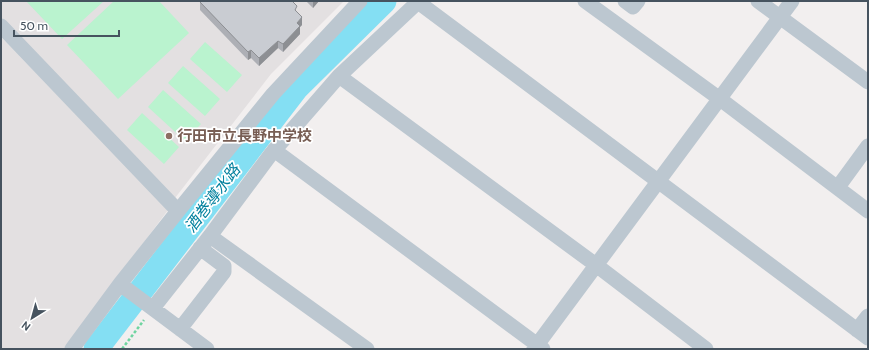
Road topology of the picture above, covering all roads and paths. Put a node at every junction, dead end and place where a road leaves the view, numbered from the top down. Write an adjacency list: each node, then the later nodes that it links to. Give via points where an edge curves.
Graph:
1 (360, 1): 17 (street, via 273,94)
2 (418, 1): 10 (street); 15 (street)
3 (585, 1): 12 (street)
4 (625, 1): 5 (street, via 633,7)
5 (638, 1)
6 (758, 1): 8 (street)
7 (792, 1): 8 (street)
8 (780, 17): 11 (street); 12 (street)
9 (1, 26): 17 (street)
10 (339, 76): 14 (street); 21 (street)
11 (868, 82)
12 (720, 99): 15 (street); 16 (street)
13 (868, 146): 16 (street)
14 (274, 150): 19 (street); 28 (street)
15 (658, 181): 21 (street); 26 (street)
16 (838, 187): 18 (street)
17 (178, 211): 22 (street)
18 (868, 211)
19 (210, 236): 20 (street); 31 (street)
20 (200, 248): 23 (street); 25 (street, via 224,266 224,272)
21 (596, 265): 28 (street); 32 (street)
22 (125, 288): 23 (street); 29 (street)
23 (149, 306): 25 (street); 30 (path)
24 (868, 316): 26 (street)
25 (180, 329): 27 (street)
26 (862, 334)
27 (204, 348)
28 (538, 348)
29 (72, 349)
30 (122, 349)
31 (366, 349)
32 (706, 349)

